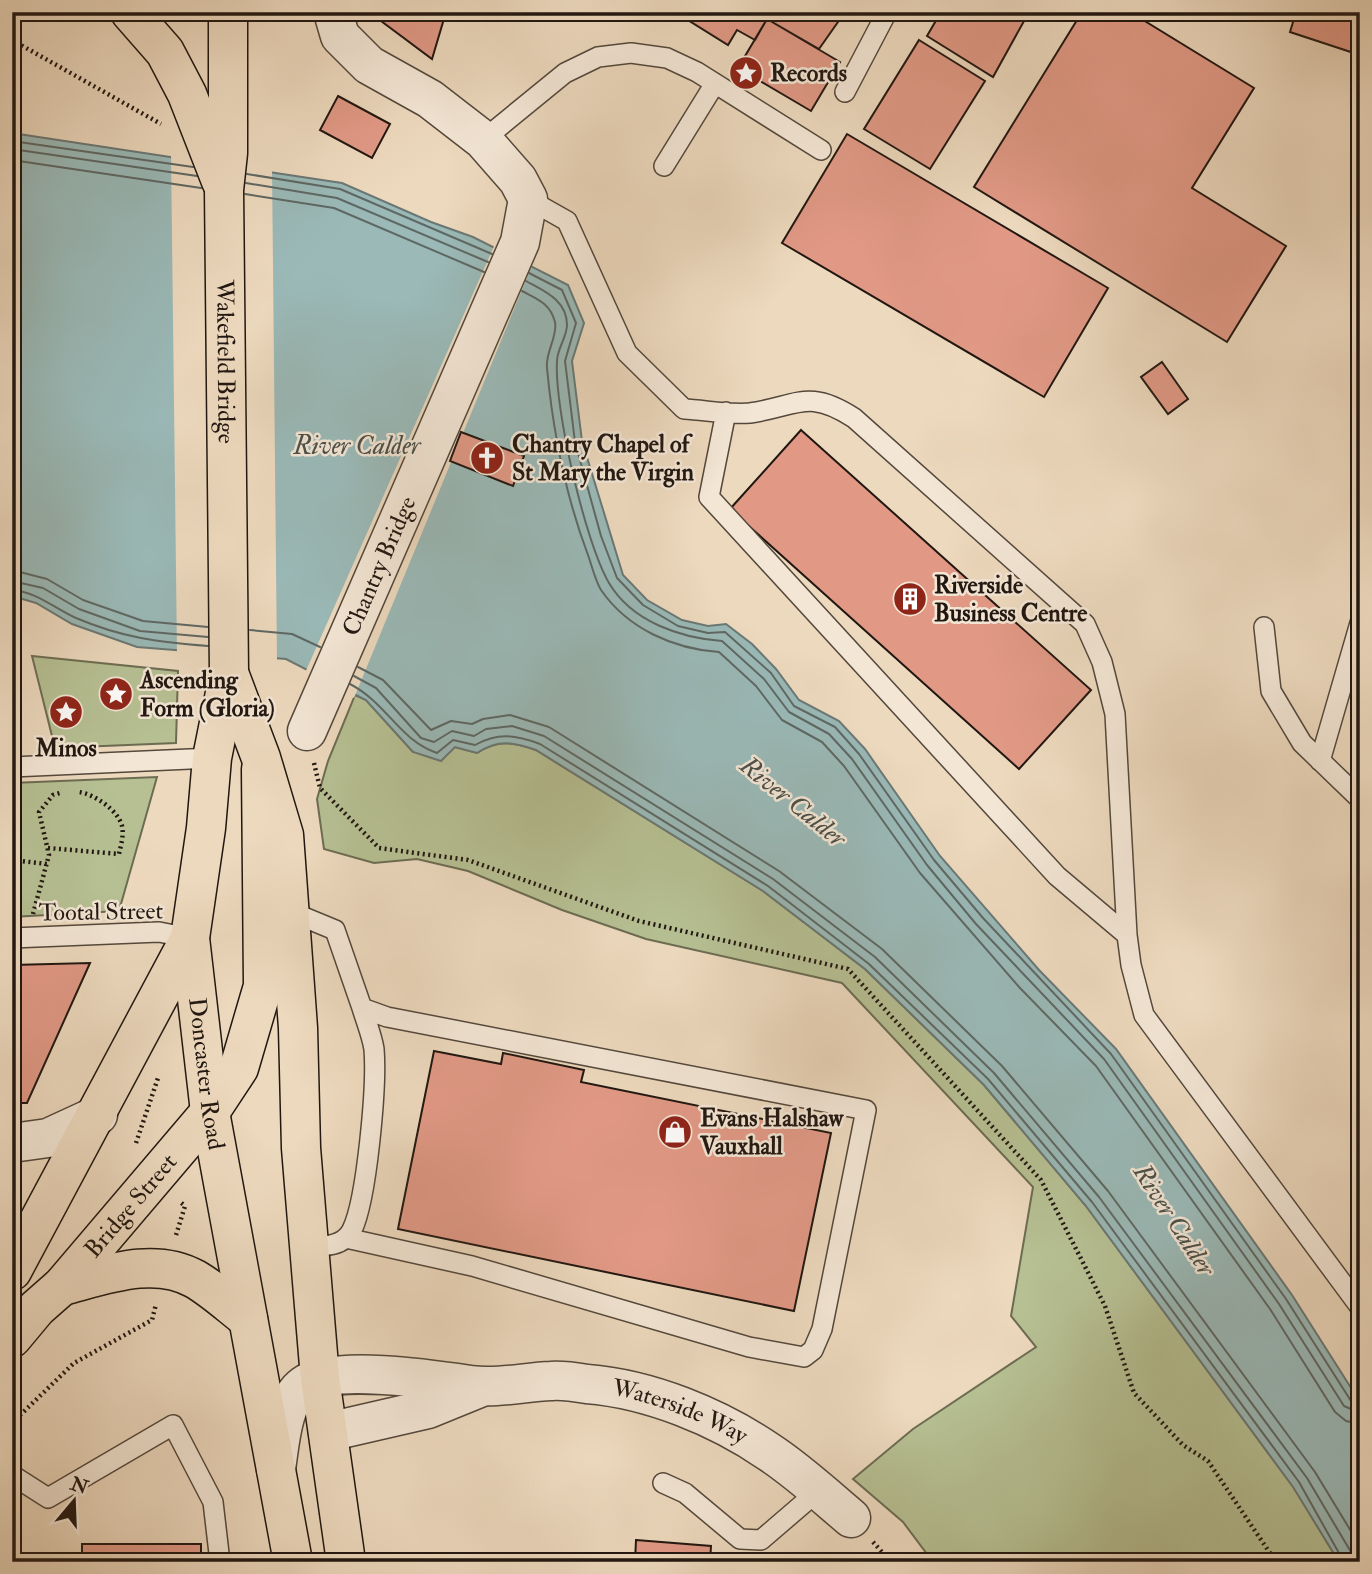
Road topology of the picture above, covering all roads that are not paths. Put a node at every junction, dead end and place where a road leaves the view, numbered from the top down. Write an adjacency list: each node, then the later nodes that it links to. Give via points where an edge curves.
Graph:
1 (130, 12): 11 (main road, via 165,52)
2 (200, 12): 6 (main road)
3 (228, 12): 6 (main road, Wakefield Bridge)
4 (333, 12): 9 (street, via 340,36 369,65 430,99)
5 (887, 12): 8 (lane)
6 (227, 50): 11 (main road, Wakefield Bridge)
7 (714, 85): 9 (lane, via 667,58 631,53 598,57 565,73); 10 (lane); 12 (lane)
8 (845, 92)
9 (483, 140): 13 (street, via 518,180)
10 (821, 150)
11 (220, 164): 17 (main road, Wakefield Bridge)
12 (664, 166)
13 (528, 199): 14 (lane, via 567,221 626,353 684,409); 18 (street, Chantry Bridge, via 520,242)
14 (726, 412): 25 (lane, via 709,497 1057,876); 25 (lane, via 748,413 804,401 831,403 854,418 1085,624 1102,662 1115,714)
15 (1360, 623): 21 (lane)
16 (1264, 627): 21 (lane, via 1272,691 1302,743)
17 (229, 673): 19 (main road, Doncaster Road); 20 (main road)
18 (314, 715)
19 (212, 758): 22 (lane); 27 (main road, Doncaster Road)
20 (261, 758): 24 (main road, via 284,835); 29 (main road, Bridge Street, via 263,986 239,1068)
21 (1320, 761): 23 (lane)
22 (12, 767)
23 (1360, 799)
24 (289, 911): 28 (lane, via 335,930); 32 (main road)
25 (1127, 935): 35 (lane, via 1143,1015)
26 (20, 938): 27 (lane, Tootal Street, via 159,932)
27 (190, 938): 29 (main road, Doncaster Road); 30 (main road)
28 (362, 1008): 32 (lane, via 374,1048 374,1094 363,1183 352,1230); 32 (lane, via 387,1017 866,1110 822,1329 813,1350 804,1357 749,1347 472,1266)
29 (210, 1112): 34 (main road, Bridge Street); 36 (main road, Doncaster Road)
30 (97, 1115): 31 (street, via 48,1138); 33 (main road)
31 (12, 1143)
32 (327, 1242): 38 (main road)
33 (12, 1271)
34 (62, 1286): 36 (main road, via 130,1269 166,1267 195,1279); 37 (main road, Bridge Street)
35 (1360, 1307)
36 (248, 1319): 41 (main road, Doncaster Road)
37 (12, 1338)
38 (320, 1378): 39 (street, Waterside Way, via 397,1375); 40 (main road); 41 (street, via 303,1385 292,1402)
39 (482, 1387): 40 (street, Waterside Way, via 428,1409); 44 (street, Waterside Way, via 553,1381 641,1394 727,1426 771,1452)
40 (328, 1432): 48 (main road)
41 (276, 1469): 47 (main road, Doncaster Road)
42 (12, 1475): 46 (lane, via 48,1498 173,1425 213,1502)
43 (663, 1483): 44 (lane, via 685,1493 740,1539 761,1540)
44 (818, 1491): 45 (street, Waterside Way)
45 (851, 1518)
46 (220, 1562)
47 (293, 1562)
48 (346, 1562)

